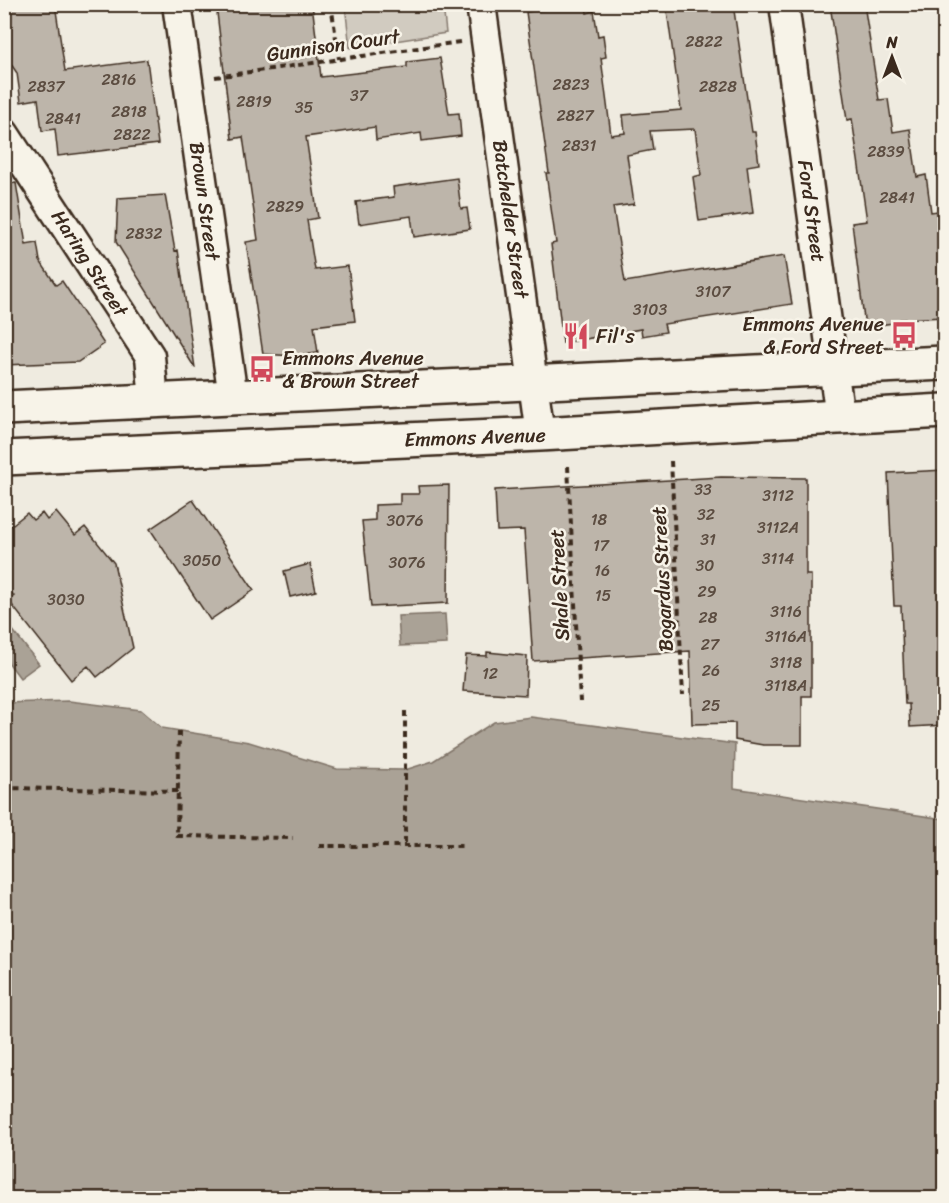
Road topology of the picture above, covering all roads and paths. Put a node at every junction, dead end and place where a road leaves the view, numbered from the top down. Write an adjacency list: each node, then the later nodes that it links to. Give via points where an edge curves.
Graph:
1 (177, 4): 12 (street, Brown Street)
2 (331, 4): 6 (path)
3 (481, 4): 11 (street, Batchelder Street)
4 (784, 4): 10 (street, Ford Street)
5 (460, 42): 6 (path, Gunnison Court)
6 (339, 59): 7 (path, Gunnison Court)
7 (211, 78)
8 (4, 133): 13 (street, Haring Street, via 150,356)
9 (945, 363): 10 (main road)
10 (834, 369): 11 (main road); 16 (street, Ford Street)
11 (534, 383): 12 (main road); 17 (street, Batchelder Street)
12 (233, 397): 13 (main road)
13 (154, 401): 14 (main road)
14 (4, 408)
15 (945, 411): 16 (main road, Emmons Avenue)
16 (840, 418): 17 (main road, Emmons Avenue)
17 (540, 434): 18 (main road, Emmons Avenue)
18 (4, 458)
19 (671, 461): 21 (path, Bogardus Street)
20 (568, 466): 22 (path, Shale Street)
21 (683, 695)
22 (580, 702)
23 (405, 711): 29 (path)
24 (179, 731): 26 (path)
25 (4, 788): 26 (path)
26 (178, 790): 27 (path, via 177,837)
27 (293, 838)
28 (319, 846): 29 (path)
29 (405, 846): 30 (path)
30 (464, 846)

